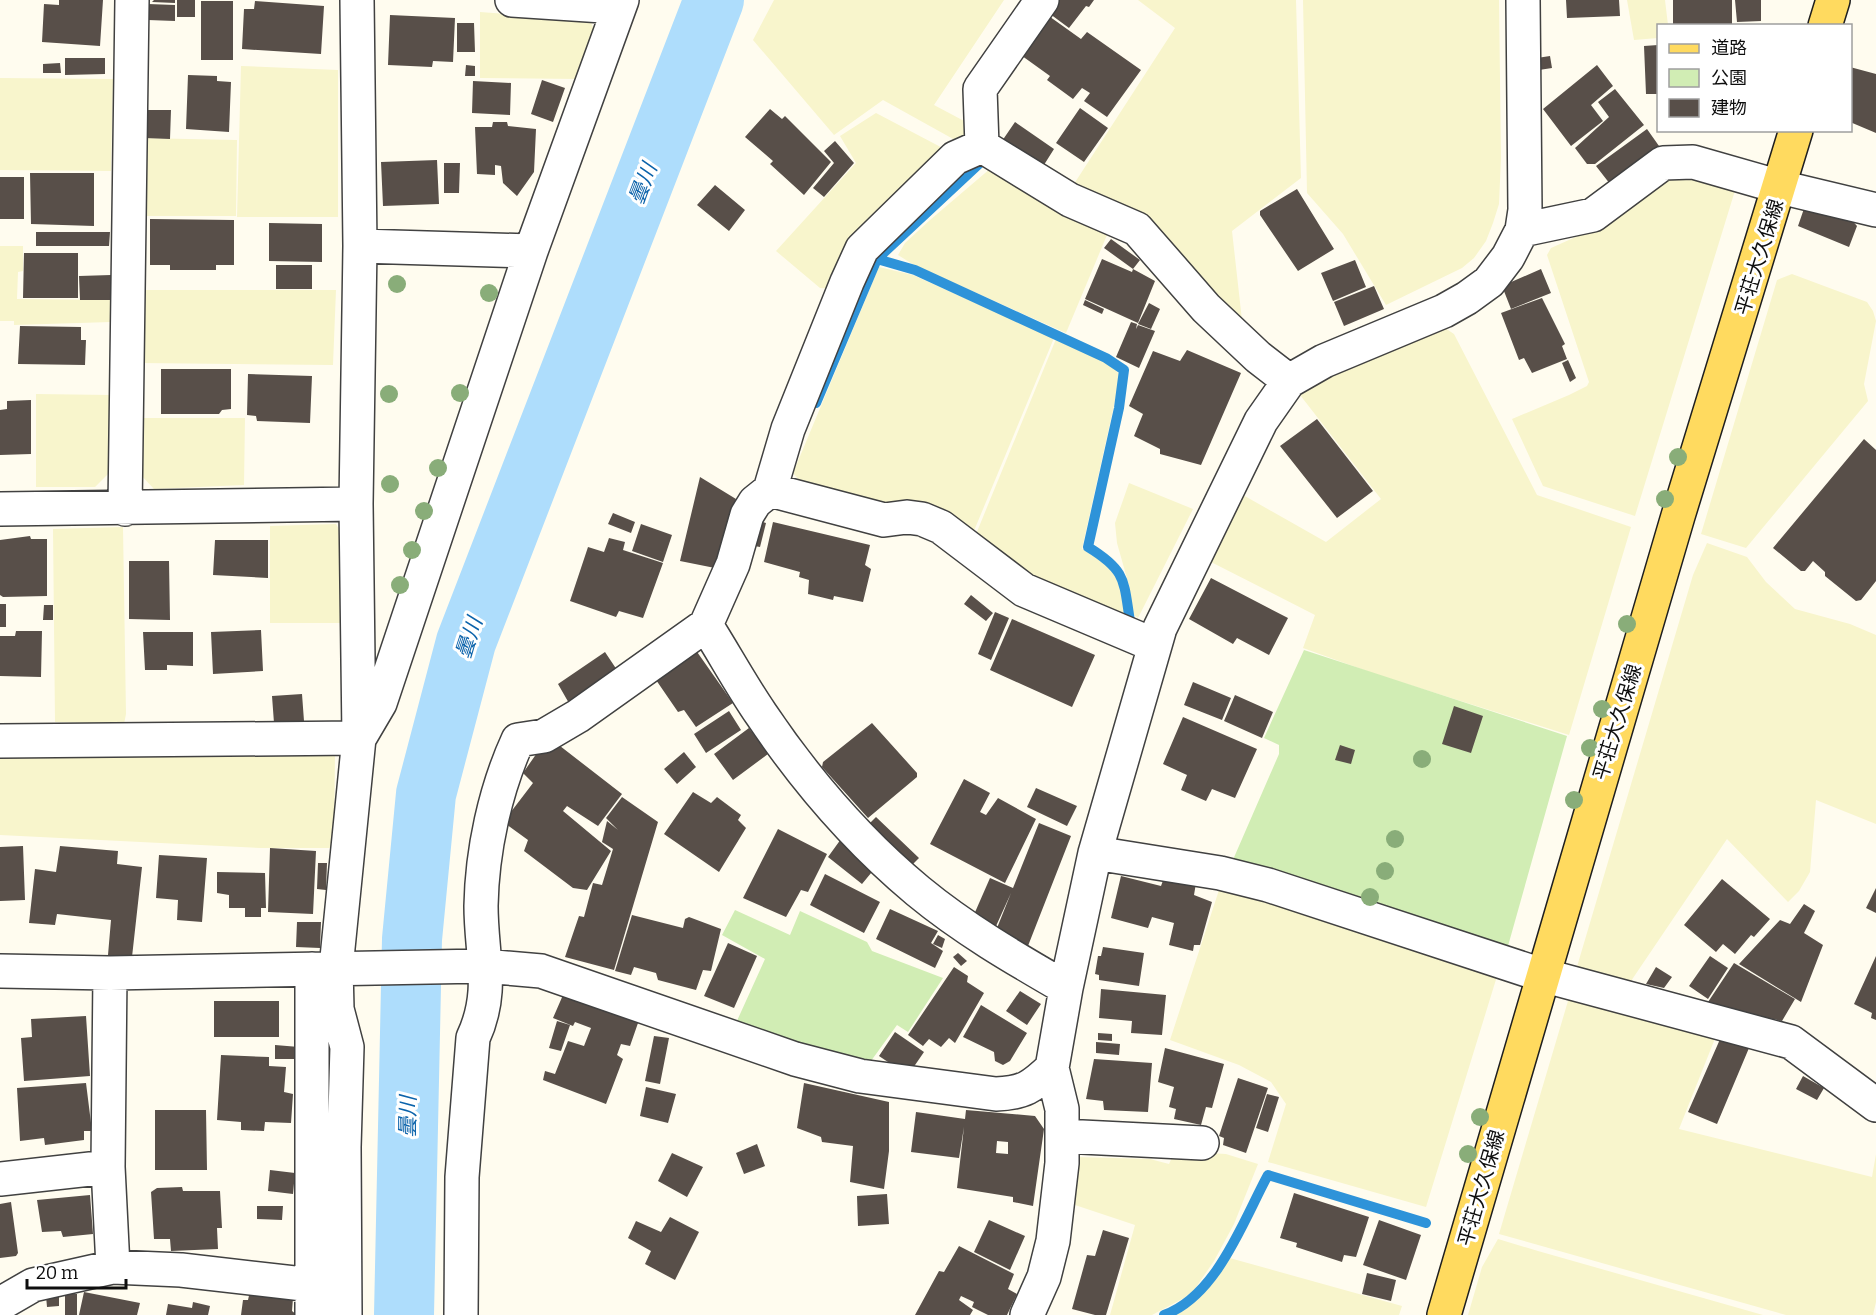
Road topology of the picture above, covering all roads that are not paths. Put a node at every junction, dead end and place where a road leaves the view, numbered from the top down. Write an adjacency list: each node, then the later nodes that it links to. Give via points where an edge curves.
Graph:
1 (132, 0): 20 (street)
2 (357, 0): 14 (street)
3 (512, 0): 7 (street)
4 (1042, 0): 10 (street, via 980,89)
5 (1523, 0): 13 (street, via 1526,120)
6 (1833, 0): 8 (main road)
7 (620, 4): 15 (street)
8 (1826, 24)
9 (1795, 132): 11 (main road, 平荘大久保線)
10 (982, 146): 16 (street, via 1070,200 1137,229 1206,308); 17 (street, via 955,158 862,249 788,429)
11 (1780, 187): 12 (street); 13 (street, via 1694,162 1663,163 1593,215); 30 (main road, 平荘大久保線)
12 (1876, 210)
13 (1522, 230): 16 (street, via 1489,282 1467,298)
14 (360, 246): 15 (street); 18 (street)
15 (531, 251): 23 (street, via 381,703)
16 (1289, 381): 22 (street, via 1261,421)
17 (770, 490): 21 (street, via 747,515 733,564); 22 (street, via 884,520 922,519 941,527 1024,590)
18 (356, 504): 20 (street); 23 (street)
19 (0, 509): 20 (street)
20 (124, 509)
21 (706, 625): 26 (street, via 578,716 544,735 518,740 503,780 485,861 481,906); 31 (street, via 762,716 856,832 917,890 984,940)
22 (1154, 645): 25 (street)
23 (359, 738): 24 (street); 27 (street)
24 (0, 741)
25 (1095, 853): 30 (street, via 1220,873 1268,885); 31 (street)
26 (484, 966): 27 (street); 32 (street, via 541,971 795,1059 860,1076 996,1094 1017,1093 1034,1085); 42 (street, via 487,995 483,1018 473,1038 462,1177)
27 (324, 969): 29 (street); 39 (street); 41 (street, via 347,1047)
28 (0, 971): 29 (street)
29 (110, 973): 36 (street)
30 (1542, 975): 33 (street, via 1791,1042); 44 (main road, 平荘大久保線)
31 (1066, 988): 32 (street)
32 (1052, 1068): 34 (street, via 1062,1109)
33 (1875, 1102)
34 (1062, 1136): 35 (street); 43 (street, via 1053,1241 1044,1277)
35 (1202, 1143)
36 (108, 1167): 37 (street); 38 (street)
37 (0, 1179)
38 (113, 1267): 39 (street, via 180,1270); 40 (street, via 33,1285)
39 (312, 1300)
40 (0, 1304)
41 (345, 1315)
42 (461, 1315)
43 (1027, 1315)
44 (1444, 1315)

